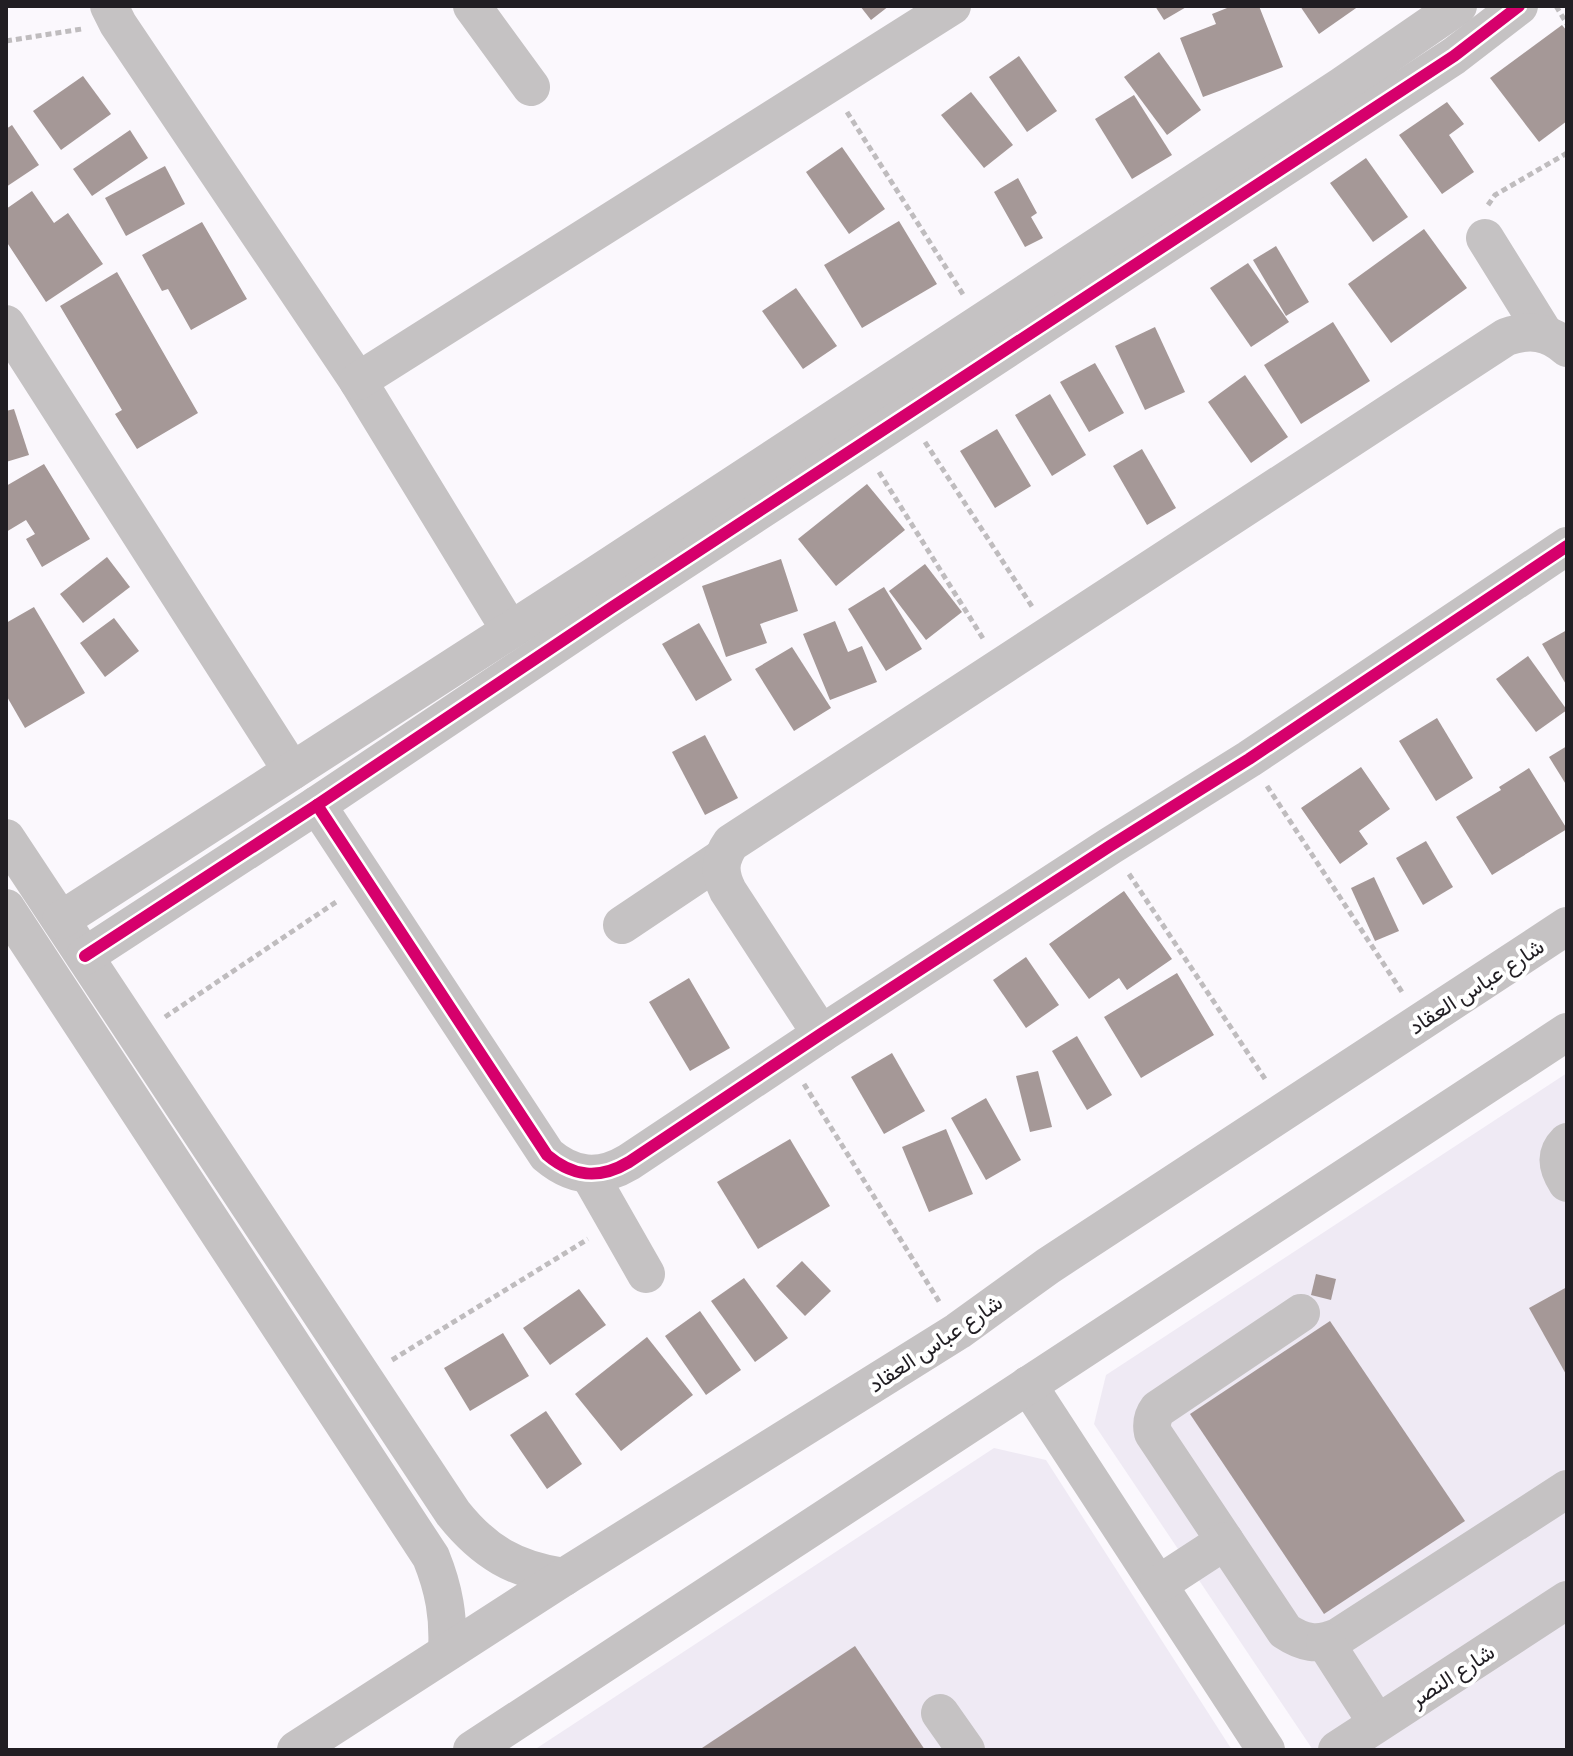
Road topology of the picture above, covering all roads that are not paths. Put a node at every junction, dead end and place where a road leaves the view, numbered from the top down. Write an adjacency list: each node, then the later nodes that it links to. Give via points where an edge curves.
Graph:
1 (472, 6): 6 (street)
2 (952, 6): 10 (street)
3 (1458, 6): 12 (street, via 981,323)
4 (1519, 6): 12 (street, via 1454,56 862,444)
5 (114, 15): 10 (street)
6 (531, 87)
7 (1485, 238): 9 (street)
8 (6, 324): 14 (street)
9 (1555, 341): 17 (street, via 1531,331 1506,337 738,837)
10 (358, 381): 13 (street)
11 (1567, 546): 24 (street, via 1249,759)
12 (602, 593): 13 (street); 15 (street)
13 (510, 630): 14 (street)
14 (292, 771): 19 (street)
15 (317, 805): 22 (street); 26 (street, via 547,1155 559,1165)
16 (6, 838): 19 (street)
17 (722, 858): 20 (street); 24 (street, via 720,870 728,891)
18 (6, 908): 34 (street)
19 (61, 920): 22 (street)
20 (622, 925)
21 (1567, 926): 35 (street, شارع عباس العقاد, via 1048,1266 958,1331)
22 (85, 956): 32 (street)
23 (1567, 1032): 30 (street)
24 (821, 1034): 26 (street, via 616,1170)
25 (1567, 1142): 27 (street, via 1558,1160)
26 (589, 1174): 28 (street)
27 (1567, 1183)
28 (646, 1274)
29 (1301, 1313): 33 (street, via 1154,1415 1153,1433)
30 (1028, 1385): 36 (street); 43 (street)
31 (1567, 1489): 38 (street)
32 (467, 1531): 34 (street); 35 (street, via 501,1558)
33 (1225, 1541): 36 (street); 38 (street, via 1285,1631 1311,1643)
34 (431, 1557): 39 (street, via 446,1603)
35 (564, 1577): 39 (street, شارع عباس العقاد)
36 (1159, 1584): 45 (street)
37 (1567, 1600): 41 (street, شارع النصر)
38 (1325, 1642): 41 (street)
39 (447, 1652): 42 (street, شارع عباس العقاد)
40 (940, 1713): 44 (street)
41 (1377, 1723): 46 (street, شارع النصر)
42 (296, 1750)
43 (472, 1750)
44 (966, 1750)
45 (1266, 1750)
46 (1337, 1750)

